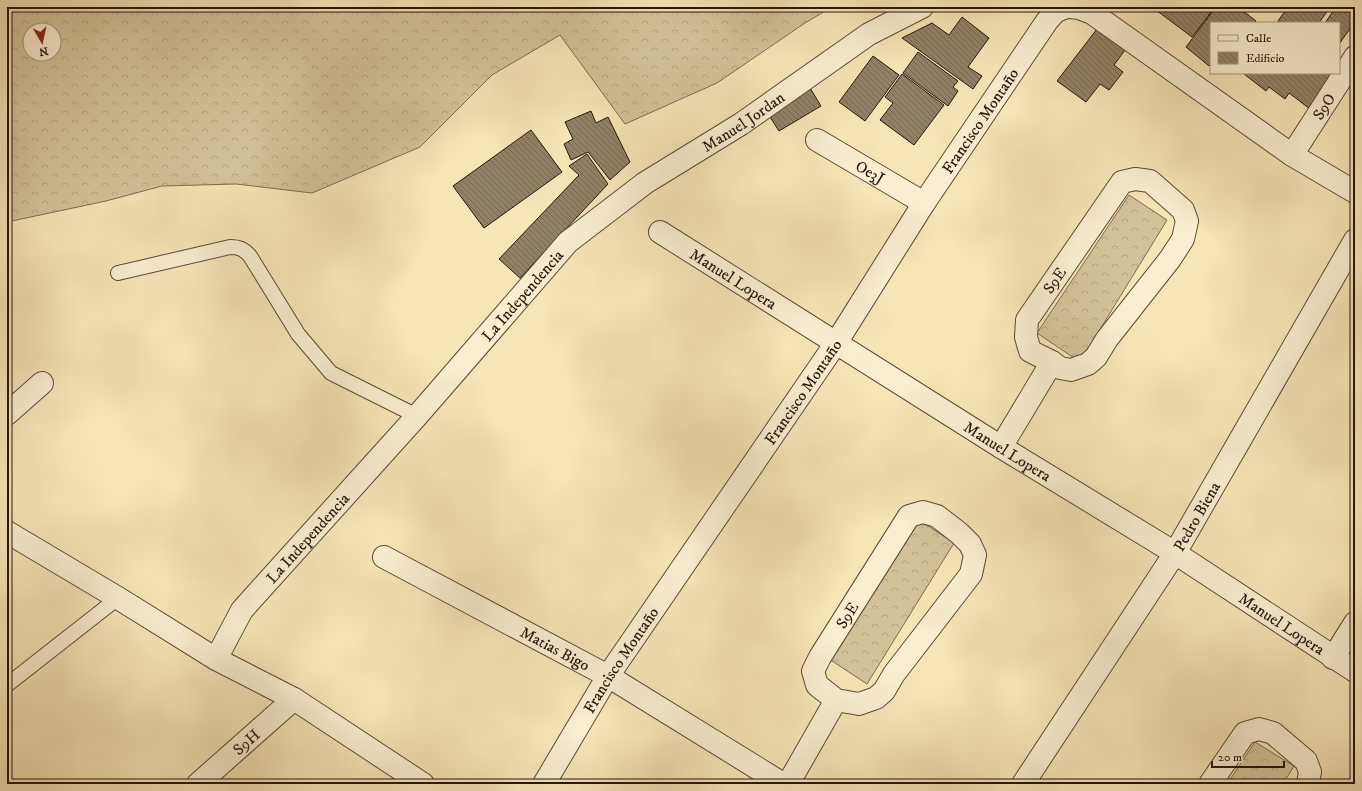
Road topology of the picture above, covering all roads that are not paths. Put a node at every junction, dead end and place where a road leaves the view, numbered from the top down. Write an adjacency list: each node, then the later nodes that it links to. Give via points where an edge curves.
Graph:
1 (922, 7): 11 (street, Manuel Jordan, via 869,34 740,124 645,184)
2 (1067, 7): 8 (street, Francisco Montaño, via 1056,11 1047,21)
3 (1070, 7): 6 (street, via 1092,13)
4 (1355, 57): 6 (street, S9O)
5 (817, 140): 8 (street, Oe3J)
6 (1292, 155): 7 (street)
7 (1355, 192)
8 (924, 203): 13 (street, Francisco Montaño)
9 (660, 232): 13 (street, Manuel Lopera)
10 (1355, 240): 20 (street, Pedro Biena)
11 (568, 242): 17 (street, La Independencia)
12 (118, 273): 17 (lane, via 239,247 250,256 298,334 331,373)
13 (836, 343): 18 (street, Manuel Lopera); 27 (street, Francisco Montaño)
14 (1052, 362): 14 (street, S9E, via 1060,368 1071,370 1096,358 1107,339 1183,240 1187,221 1183,210 1150,181 1135,178 1122,182 1027,320 1026,337 1030,351); 18 (street)
15 (42, 383): 16 (street)
16 (7, 414)
17 (417, 416): 25 (street, La Independencia, via 242,610)
18 (1001, 447): 20 (street, Manuel Lopera)
19 (7, 532): 22 (street)
20 (1175, 553): 24 (street, Manuel Lopera); 37 (street, Pedro Biena)
21 (384, 557): 27 (street, Matias Bigo)
22 (118, 598): 25 (street); 28 (lane)
23 (1355, 623): 24 (street)
24 (1333, 658): 26 (street, Manuel Lopera)
25 (216, 659): 29 (street)
26 (1355, 671)
27 (608, 676): 34 (street, Francisco Montaño); 35 (street, Matias Bigo)
28 (7, 685)
29 (294, 699): 32 (street, S9H); 33 (street)
30 (836, 700): 30 (street, S9E, via 859,704 876,698 884,691 894,674 971,574 975,555 970,544 938,516 923,512 909,516 820,657 813,671 817,685); 36 (street)
31 (1309, 778): 38 (street, via 1306,761 1273,733 1259,729 1245,733)
32 (198, 784)
33 (423, 784)
34 (544, 784)
35 (783, 784)
36 (788, 784)
37 (1023, 784)
38 (1210, 784)

